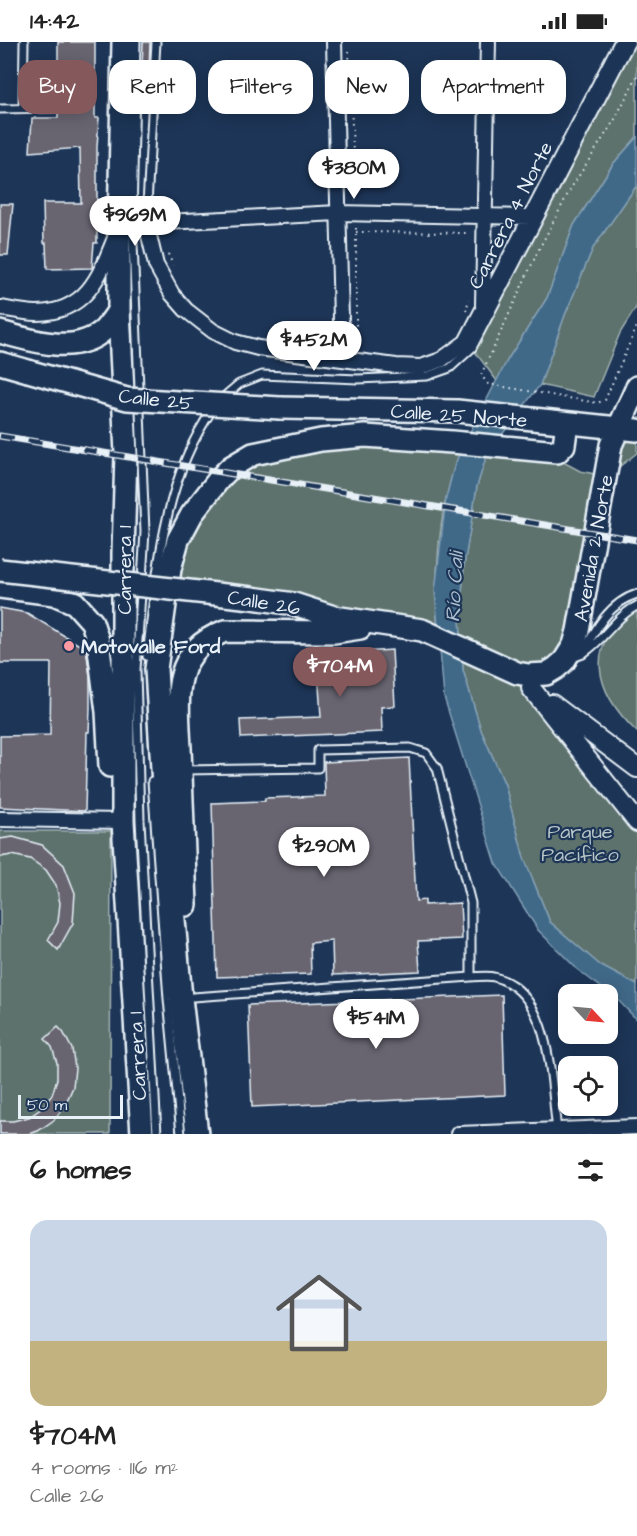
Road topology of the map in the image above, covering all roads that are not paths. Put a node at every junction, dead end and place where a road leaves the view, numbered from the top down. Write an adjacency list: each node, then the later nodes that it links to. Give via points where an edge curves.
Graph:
1 (24, 42): 9 (lane)
2 (123, 42): 16 (main road, Carrera 1)
3 (136, 42): 49 (lane, via 132,219 145,532 136,670)
4 (156, 42): 15 (lane)
5 (334, 42): 12 (street)
6 (488, 42): 13 (street)
7 (622, 42): 14 (street, Carrera 4 Norte)
8 (631, 42): 33 (lane, via 463,359 427,376 358,379 262,375 239,384 220,400 197,435 172,495)
9 (24, 60)
10 (18, 107): 11 (lane)
11 (0, 109)
12 (338, 213): 13 (street); 15 (street); 21 (street)
13 (484, 217): 14 (street); 19 (street)
14 (531, 217): 19 (street, Carrera 4 Norte)
15 (146, 223): 21 (street, via 156,265 167,286 186,310 213,331 258,348)
16 (119, 228): 17 (street, via 92,289 76,302 56,311 36,313); 18 (main road, Carrera 1)
17 (0, 308)
18 (119, 310): 20 (main road, via 104,330 87,340 68,344 42,344); 39 (main road, Carrera 1, via 126,454)
19 (483, 311): 21 (street, via 466,342 441,360 421,367)
20 (0, 333)
21 (342, 359)
22 (0, 363): 24 (main road, Calle 25, bridge, via 127,399)
23 (637, 387): 26 (main road, Avenida 2 Norte)
24 (280, 408): 25 (main road, Calle 25 Norte, via 457,411)
25 (563, 423): 26 (main road, Calle 25 Norte); 43 (main road, Carrera 1, via 564,445 557,452 365,436 321,440 253,454 231,467 192,514 178,540 170,569 156,669 166,830)
26 (627, 429): 32 (main road, Avenida 2 Norte, via 610,445)
27 (0, 570): 31 (main road, Calle 26, bridge, via 252,598 294,604 334,617)
28 (0, 587): 39 (main road, via 54,594 75,603 92,622 100,653 111,780)
29 (637, 594): 32 (lane, via 612,608)
30 (637, 606): 32 (lane, via 621,617 597,644)
31 (387, 624): 34 (main road, Calle 26, via 422,630 486,657); 36 (main road, via 334,632 225,631 209,637 194,650 181,677)
32 (573, 657): 34 (main road, via 546,674)
33 (146, 670)
34 (524, 680): 35 (main road); 40 (main road)
35 (637, 768)
36 (181, 770): 41 (lane, via 318,768 318,750 410,748 426,753 437,768 471,903); 42 (main road)
37 (152, 773): 50 (lane)
38 (0, 819): 39 (street)
39 (123, 820): 48 (main road, Carrera 1)
40 (637, 822)
41 (471, 977): 42 (lane); 45 (lane, via 493,977 517,987 534,1008 544,1036)
42 (193, 997): 43 (main road)
43 (188, 1061): 51 (main road, Carrera 1)
44 (637, 1126): 46 (street)
45 (557, 1130): 46 (street); 47 (street)
46 (605, 1131)
47 (499, 1133): 52 (street)
48 (142, 1134)
49 (157, 1134)
50 (182, 1134)
51 (197, 1134)
52 (459, 1134)

